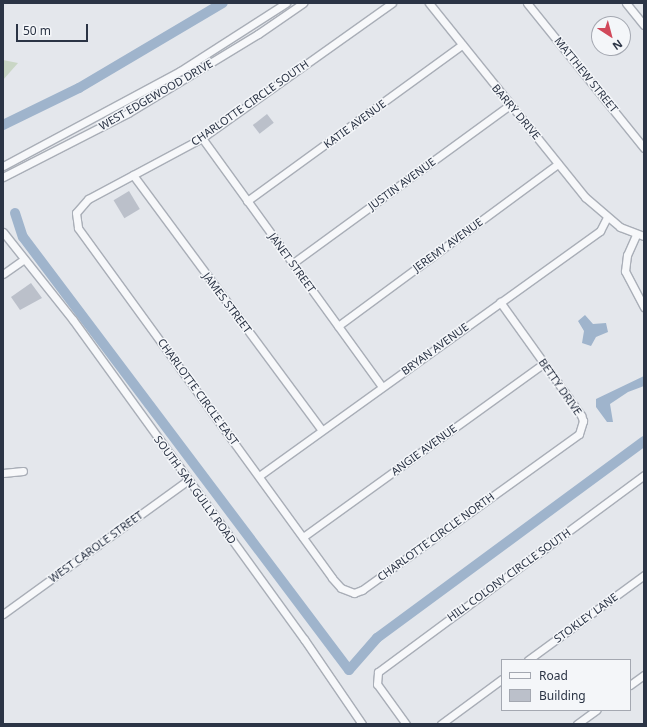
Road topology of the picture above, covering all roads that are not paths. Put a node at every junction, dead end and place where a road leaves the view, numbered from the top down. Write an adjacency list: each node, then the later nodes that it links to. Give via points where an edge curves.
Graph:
1 (286, 3): 13 (street, WEST EDGEWOOD DRIVE, via 180,71)
2 (303, 3): 15 (street, WEST EDGEWOOD DRIVE, via 252,38 128,113)
3 (392, 3): 10 (street, CHARLOTTE CIRCLE SOUTH)
4 (429, 3): 8 (street, BARRY DRIVE)
5 (527, 3): 11 (street, MATTHEW STREET)
6 (626, 3): 7 (street)
7 (644, 25)
8 (462, 45): 9 (street, BARRY DRIVE); 16 (street, KATIE AVENUE)
9 (510, 105): 12 (street, BARRY DRIVE); 23 (street, JUSTIN AVENUE)
10 (202, 138): 14 (street, CHARLOTTE CIRCLE SOUTH); 16 (street, JANET STREET)
11 (644, 148)
12 (558, 164): 18 (street, BARRY DRIVE, via 585,197); 27 (street, JEREMY AVENUE)
13 (3, 166)
14 (133, 175): 17 (street, CHARLOTTE CIRCLE SOUTH); 30 (street, JAMES STREET)
15 (3, 177)
16 (248, 201): 23 (street, JANET STREET)
17 (82, 204): 34 (street, CHARLOTTE CIRCLE EAST, via 76,213 78,228)
18 (607, 218): 20 (street, BARRY DRIVE); 25 (street, BRYAN AVENUE, via 600,231)
19 (3, 232): 22 (street, SOUTH SAN GULLY ROAD)
20 (636, 235): 21 (street); 26 (street, via 627,255 625,271)
21 (644, 236)
22 (23, 260): 24 (street); 36 (street, SOUTH SAN GULLY ROAD, via 73,320)
23 (293, 263): 27 (street, JANET STREET)
24 (3, 274)
25 (500, 302): 28 (street, BETTY DRIVE); 29 (street, BRYAN AVENUE)
26 (644, 307)
27 (338, 326): 29 (street, JANET STREET)
28 (544, 363): 31 (street, BETTY DRIVE, via 583,421 579,434); 37 (street, ANGIE AVENUE)
29 (382, 387): 30 (street, BRYAN AVENUE)
30 (322, 430): 34 (street, BRYAN AVENUE)
31 (540, 463): 39 (street, CHARLOTTE CIRCLE NORTH, via 362,590 354,593 346,591)
32 (23, 471): 33 (street)
33 (3, 472)
34 (259, 476): 37 (street, CHARLOTTE CIRCLE EAST)
35 (644, 476): 47 (street, HILL COLONY CIRCLE SOUTH, via 383,667 377,677 377,684)
36 (188, 480): 40 (street, WEST CAROLE STREET); 46 (street, SOUTH SAN GULLY ROAD, via 301,635)
37 (303, 537): 39 (street, CHARLOTTE CIRCLE EAST)
38 (644, 575): 41 (street, STOKLEY LANE)
39 (332, 578)
40 (3, 614)
41 (529, 659)
42 (644, 675): 44 (street)
43 (501, 680): 48 (street)
44 (631, 684)
45 (595, 711): 49 (street)
46 (362, 724)
47 (406, 724)
48 (441, 724)
49 (577, 724)

